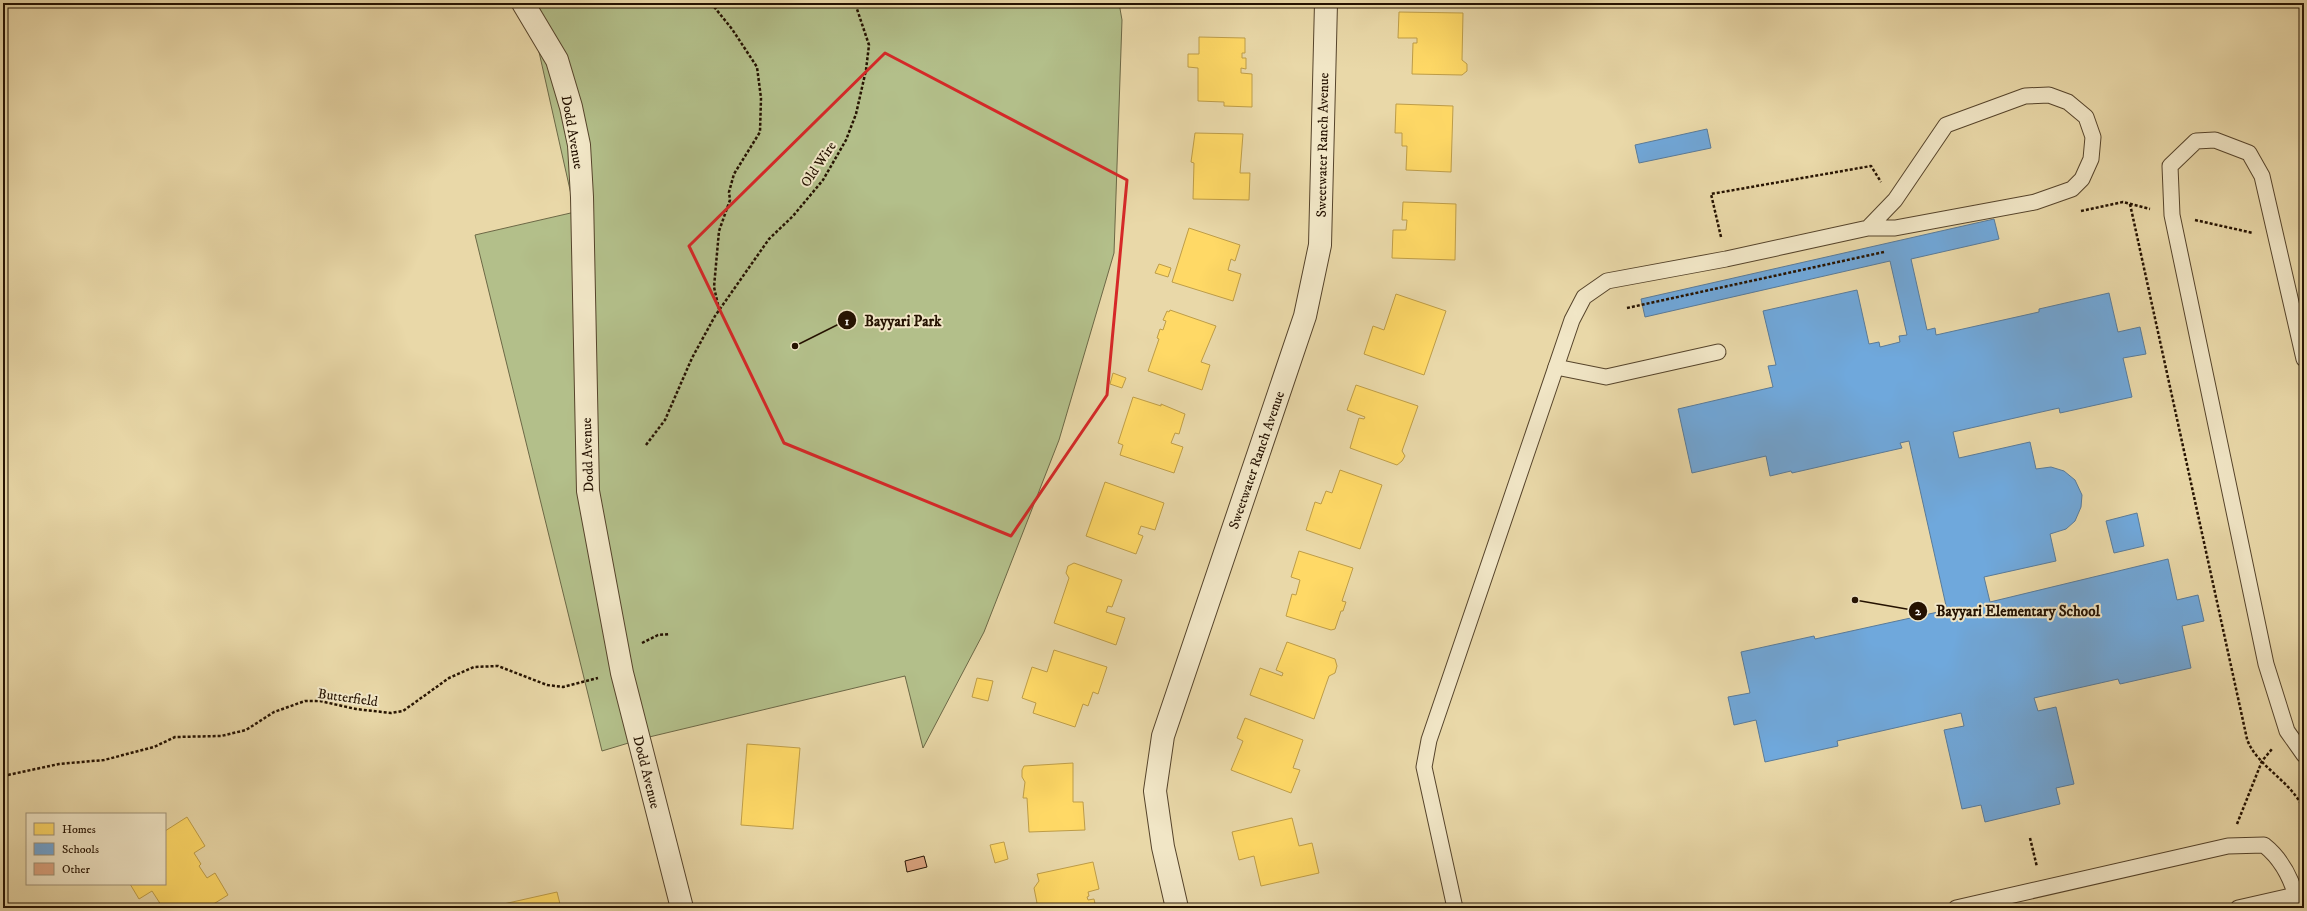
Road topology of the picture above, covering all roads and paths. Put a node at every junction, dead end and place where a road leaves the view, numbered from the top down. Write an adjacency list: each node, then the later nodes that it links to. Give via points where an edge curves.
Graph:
1 (523, 3): 29 (street, Dodd Avenue, via 557,60 579,145 588,492 622,673)
2 (711, 3): 14 (path, via 757,67 761,98 760,132 734,174 729,192 730,200 719,231 714,288)
3 (855, 3): 14 (path, Old Wire, via 869,45 856,114 846,140 822,180 769,240)
4 (1326, 3): 30 (street, Sweetwater Ranch Avenue, via 1320,245 1305,316 1163,736 1155,791 1163,846)
5 (1892, 204): 9 (lane); 10 (lane, via 1946,125 2025,96 2049,95 2068,102 2086,117 2093,137 2091,159 2082,179 2072,189 2035,202); 12 (path, via 1871,166 1712,194)
6 (2130, 204): 7 (path, via 2123,202); 8 (path); 24 (path, via 2247,739 2250,749)
7 (2078, 212)
8 (2172, 215): 11 (path); 11 (lane, via 2170,166 2196,141 2216,140 2249,153 2262,176); 22 (lane, via 2266,664)
9 (1868, 228): 10 (lane); 12 (lane)
10 (1895, 228): 13 (path, via 1900,248)
11 (2277, 239): 16 (lane)
12 (1726, 259): 17 (lane, via 1607,281 1584,297 1572,320)
13 (1628, 308)
14 (719, 310): 18 (path, Old Wire, via 692,358 665,420)
15 (1718, 352): 17 (lane, via 1606,377)
16 (2304, 359)
17 (1556, 367): 31 (lane, via 1429,740 1424,767)
18 (646, 445)
19 (670, 634): 20 (path, via 658,635)
20 (640, 644)
21 (602, 675): 25 (path, Butterfield, via 597,679 562,687 543,684 498,666 474,667 449,678 403,711 391,713 320,701 305,702 274,712 246,730 221,736 175,737 154,746 104,760 60,764)
22 (2287, 731): 23 (lane); 24 (path)
23 (2304, 755)
24 (2262, 760): 26 (path, via 2288,787); 27 (path)
25 (3, 776)
26 (2304, 810)
27 (2228, 846): 28 (lane, via 2264,845 2272,851 2288,876); 32 (lane)
28 (2298, 901): 35 (lane)
29 (682, 908)
30 (1177, 908)
31 (1455, 908)
32 (1956, 908)
33 (2071, 908): 34 (path, via 2090,904)
34 (2092, 908)
35 (2238, 908)

